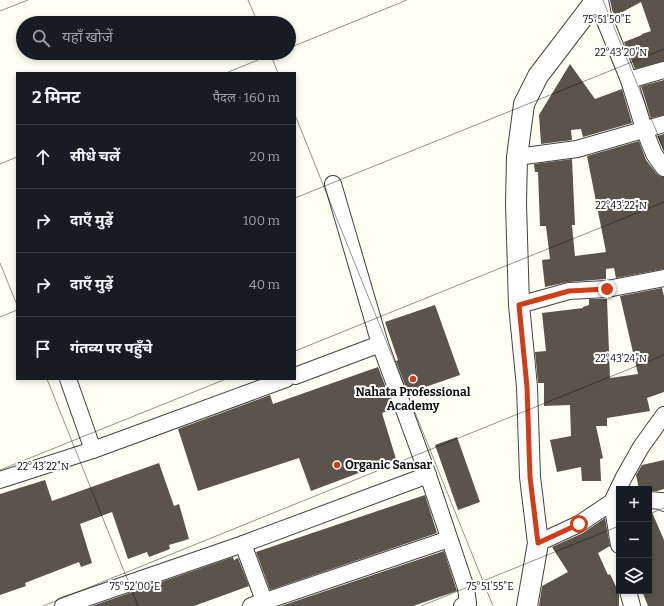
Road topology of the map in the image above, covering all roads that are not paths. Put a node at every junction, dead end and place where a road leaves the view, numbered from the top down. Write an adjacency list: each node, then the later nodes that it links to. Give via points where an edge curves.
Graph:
1 (596, 0): 7 (street, via 538,76 524,104)
2 (600, 0): 4 (street, via 603,16)
3 (664, 70): 4 (street)
4 (628, 80): 6 (street)
5 (664, 124): 6 (street)
6 (644, 129): 7 (street, via 577,149); 8 (street, via 654,154)
7 (517, 157): 11 (street)
8 (664, 168)
9 (333, 184): 12 (street)
10 (664, 278): 11 (street, via 607,289 569,291)
11 (519, 305): 25 (street, via 527,387 530,477)
12 (380, 344): 13 (street); 18 (street)
13 (296, 376)
14 (68, 380): 17 (street)
15 (283, 380): 17 (street)
16 (664, 415): 20 (street, via 642,447)
17 (93, 450): 19 (street)
18 (428, 475): 24 (street); 26 (street)
19 (0, 480)
20 (621, 486)
21 (652, 500): 23 (street)
22 (616, 502): 25 (street, via 579,524)
23 (664, 503)
24 (449, 539): 28 (street); 29 (street, via 466,588)
25 (538, 543): 31 (street)
26 (243, 544): 28 (street); 30 (street)
27 (629, 594): 32 (street)
28 (260, 604)
29 (466, 605)
30 (63, 606)
31 (527, 606)
32 (632, 606)

